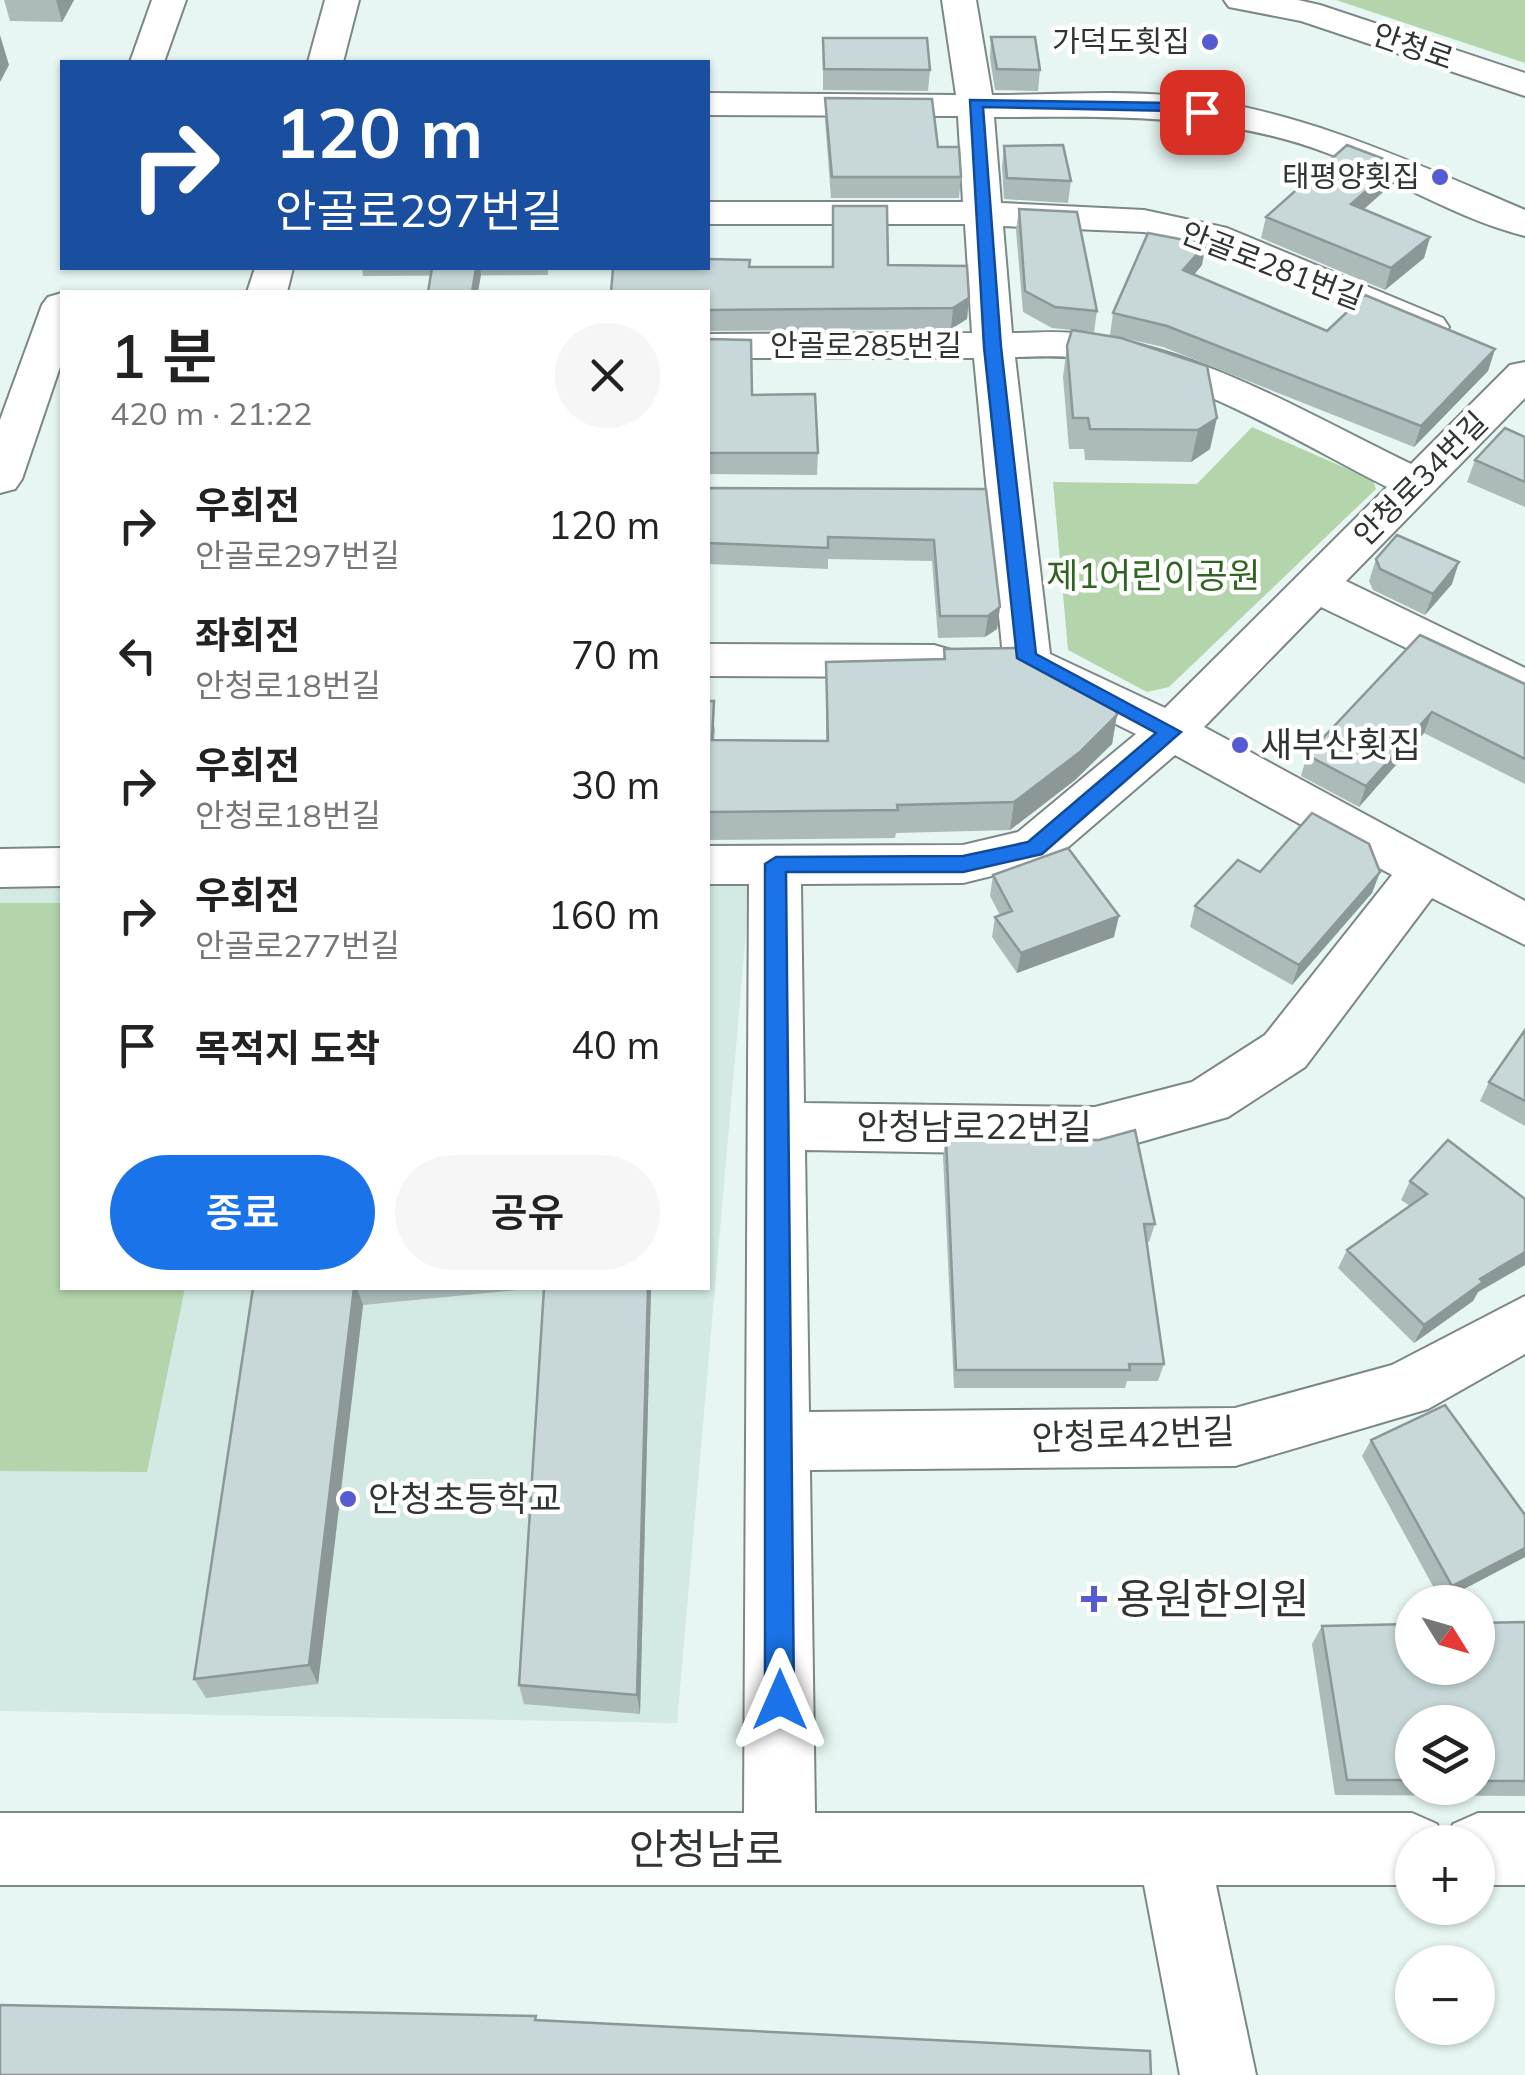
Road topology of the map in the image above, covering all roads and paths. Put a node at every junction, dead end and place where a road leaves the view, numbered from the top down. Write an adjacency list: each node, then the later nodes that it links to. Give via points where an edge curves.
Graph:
1 (169, 0): 5 (street)
2 (342, 0): 6 (street)
3 (960, 0): 8 (street)
4 (1241, 0): 7 (street, 안청로, via 1308,12)
5 (148, 60)
6 (327, 60)
7 (1525, 85)
8 (975, 103): 9 (street); 10 (street); 12 (street, via 1175,107 1255,121 1338,144)
9 (710, 104)
10 (982, 212): 11 (street, 안골로281번길); 15 (street); 17 (street, 안골로281번길, via 1144,221 1212,236)
11 (710, 214)
12 (1525, 224)
13 (60, 317): 16 (street)
14 (710, 346): 15 (street, 안골로285번길)
15 (993, 347): 19 (street, 안골로285번길, via 1122,351); 21 (street, via 989,493)
16 (55, 349): 18 (street)
17 (1503, 360): 19 (street, 안청로34번길)
18 (0, 479)
19 (1416, 484): 20 (street, 안청로34번길)
20 (1316, 584): 23 (street); 24 (street, 안청로34번길)
21 (996, 659): 22 (street); 24 (street)
22 (710, 660)
23 (1525, 688)
24 (1171, 732): 25 (street, 안청로34번길, via 1034,848 963,864); 29 (street)
25 (776, 864): 26 (street, 안청로34번길); 31 (street)
26 (710, 865)
27 (60, 867): 28 (street)
28 (0, 868)
29 (1425, 870): 30 (street); 31 (street, 안청남로22번길, via 1285,1051 1208,1101 1095,1131)
30 (1525, 926)
31 (776, 1126): 33 (street)
32 (1525, 1323): 33 (street, 안청로42번길, via 1406,1389 1235,1437)
33 (778, 1441): 34 (street)
34 (780, 1848): 35 (street, 안청남로); 36 (street, 안청남로)
35 (0, 1849)
36 (1173, 1849): 37 (street, 안청남로); 40 (street)
37 (1395, 1849)
38 (1495, 1849): 39 (street)
39 (1525, 1849)
40 (1218, 2075)

